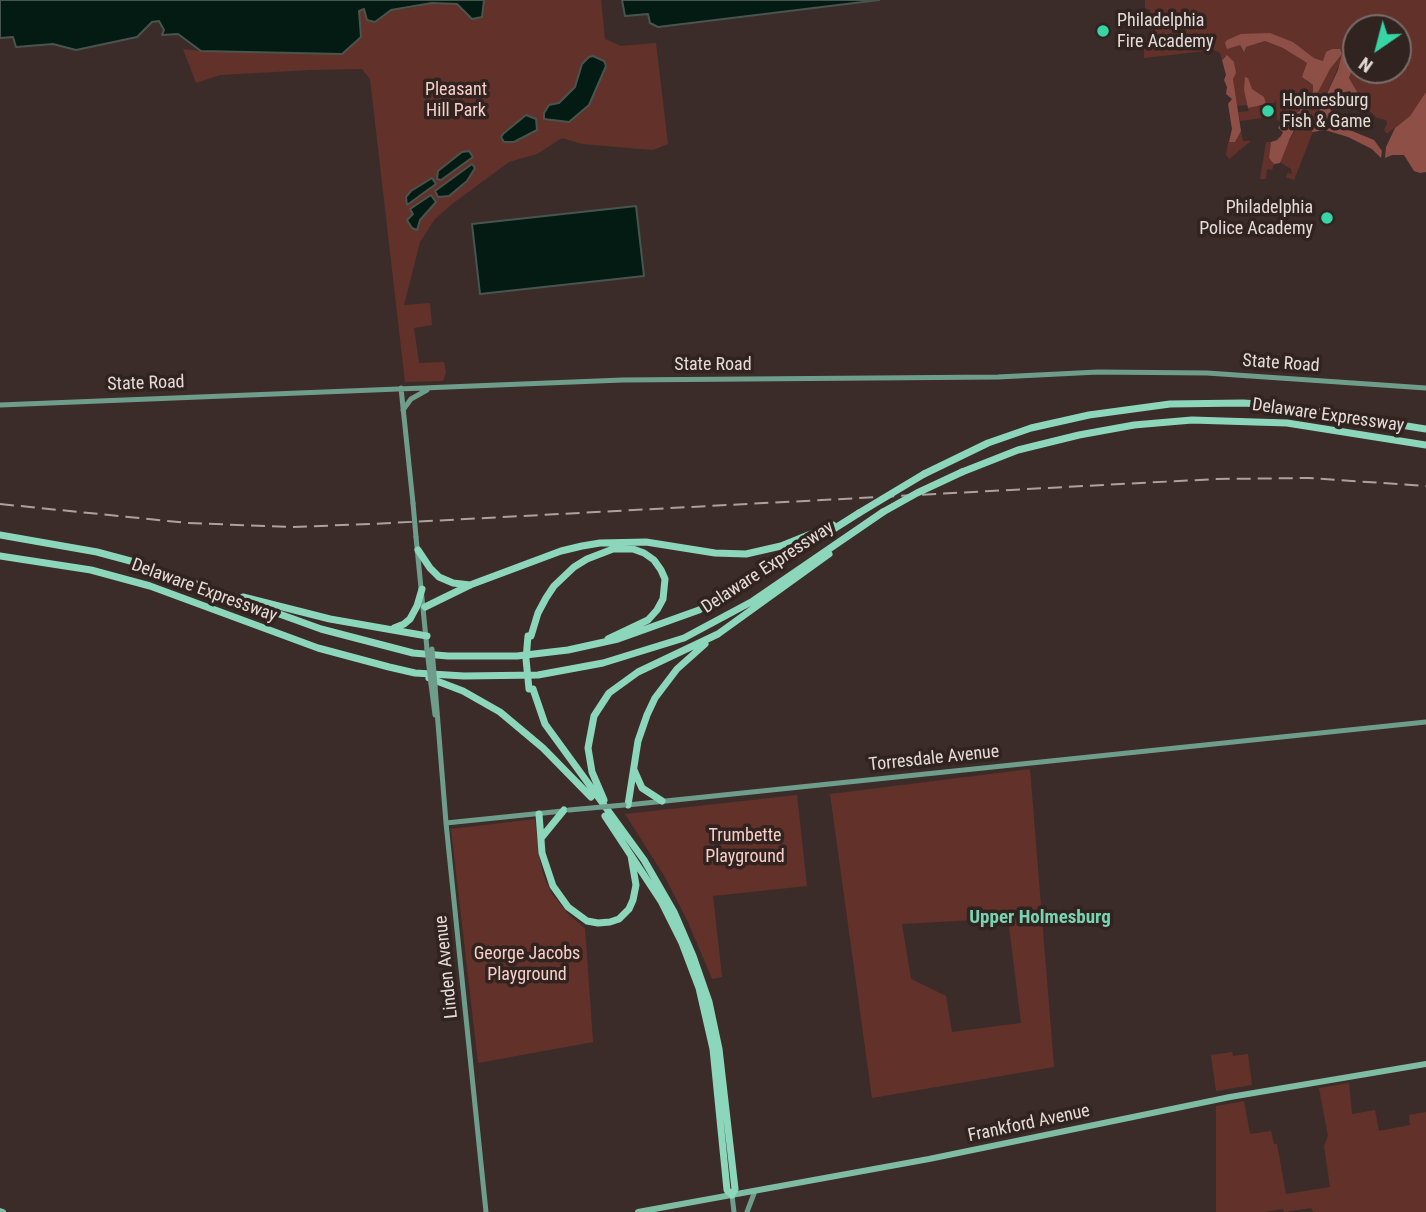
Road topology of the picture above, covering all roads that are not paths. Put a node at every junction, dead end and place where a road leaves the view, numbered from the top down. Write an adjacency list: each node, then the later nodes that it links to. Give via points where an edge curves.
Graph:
1 (401, 388): 3 (street, State Road); 4 (street, State Road); 5 (street, Linden Avenue)
2 (1426, 388): 3 (street, State Road, via 1218,373 1098,372 622,380)
3 (429, 389): 5 (street, via 408,401)
4 (0, 405)
5 (403, 410): 12 (street, Linden Avenue, bridge)
6 (1426, 429): 9 (highway, Delaware Expressway, bridge, via 1275,405 1170,404 1100,414 988,443)
7 (1426, 445): 8 (highway, Delaware Expressway, bridge, via 1250,420 1134,425 1018,450 962,472)
8 (880, 514): 19 (highway); 23 (highway, Delaware Expressway, via 736,611 661,646 538,675)
9 (856, 515): 11 (highway, via 804,538 746,554); 22 (highway, Delaware Expressway, via 699,610)
10 (0, 536): 14 (highway, Delaware Expressway, via 97,552)
11 (626, 542): 15 (highway, via 561,551); 21 (highway, via 590,554 565,570 536,608)
12 (418, 550): 15 (highway, via 439,578); 16 (street, Linden Avenue)
13 (0, 556): 23 (highway, Delaware Expressway, via 91,570 150,586 354,660)
14 (201, 586): 18 (highway, via 312,615); 22 (highway, Delaware Expressway, via 321,629 413,653 517,656)
15 (470, 586): 17 (highway)
16 (422, 589): 17 (street, Linden Avenue); 18 (highway, via 410,619)
17 (425, 607): 20 (street, Linden Avenue)
18 (390, 629): 20 (highway)
19 (718, 634): 26 (highway, via 677,668 655,698 638,741); 33 (highway, via 620,683 594,716 588,748 592,772)
20 (427, 636): 32 (street, Linden Avenue, bridge)
21 (530, 636): 22 (highway, via 546,598 574,567 613,549 644,553 665,579 663,599 637,626); 24 (highway, bridge, via 526,659)
22 (595, 645)
23 (415, 673): 27 (highway, via 463,691 499,712)
24 (531, 689): 27 (highway, via 543,727); 33 (highway, via 552,737)
25 (1426, 722): 28 (street, Torresdale Avenue)
26 (634, 770): 28 (highway, via 642,788); 29 (highway)
27 (591, 797): 35 (highway)
28 (662, 801): 29 (street, Torresdale Avenue)
29 (626, 805): 30 (street, Torresdale Avenue, bridge)
30 (566, 810): 31 (street, Torresdale Avenue); 34 (highway)
31 (539, 814): 32 (street, Torresdale Avenue); 34 (highway)
32 (446, 823): 39 (street, Linden Avenue)
33 (618, 824): 38 (highway, via 666,898 704,986 721,1064)
34 (542, 838): 35 (highway, via 545,863 559,897 577,916 598,923 619,919 633,900 635,875)
35 (629, 849): 38 (highway, via 669,915 699,988 713,1049 727,1190)
36 (1426, 1064): 37 (main road, Frankford Avenue, via 1211,1101)
37 (755, 1191): 38 (main road, Frankford Avenue); 42 (street)
38 (732, 1195): 40 (main road, Frankford Avenue); 41 (street)
39 (486, 1212)
40 (638, 1212)
41 (734, 1212)
42 (747, 1212)

